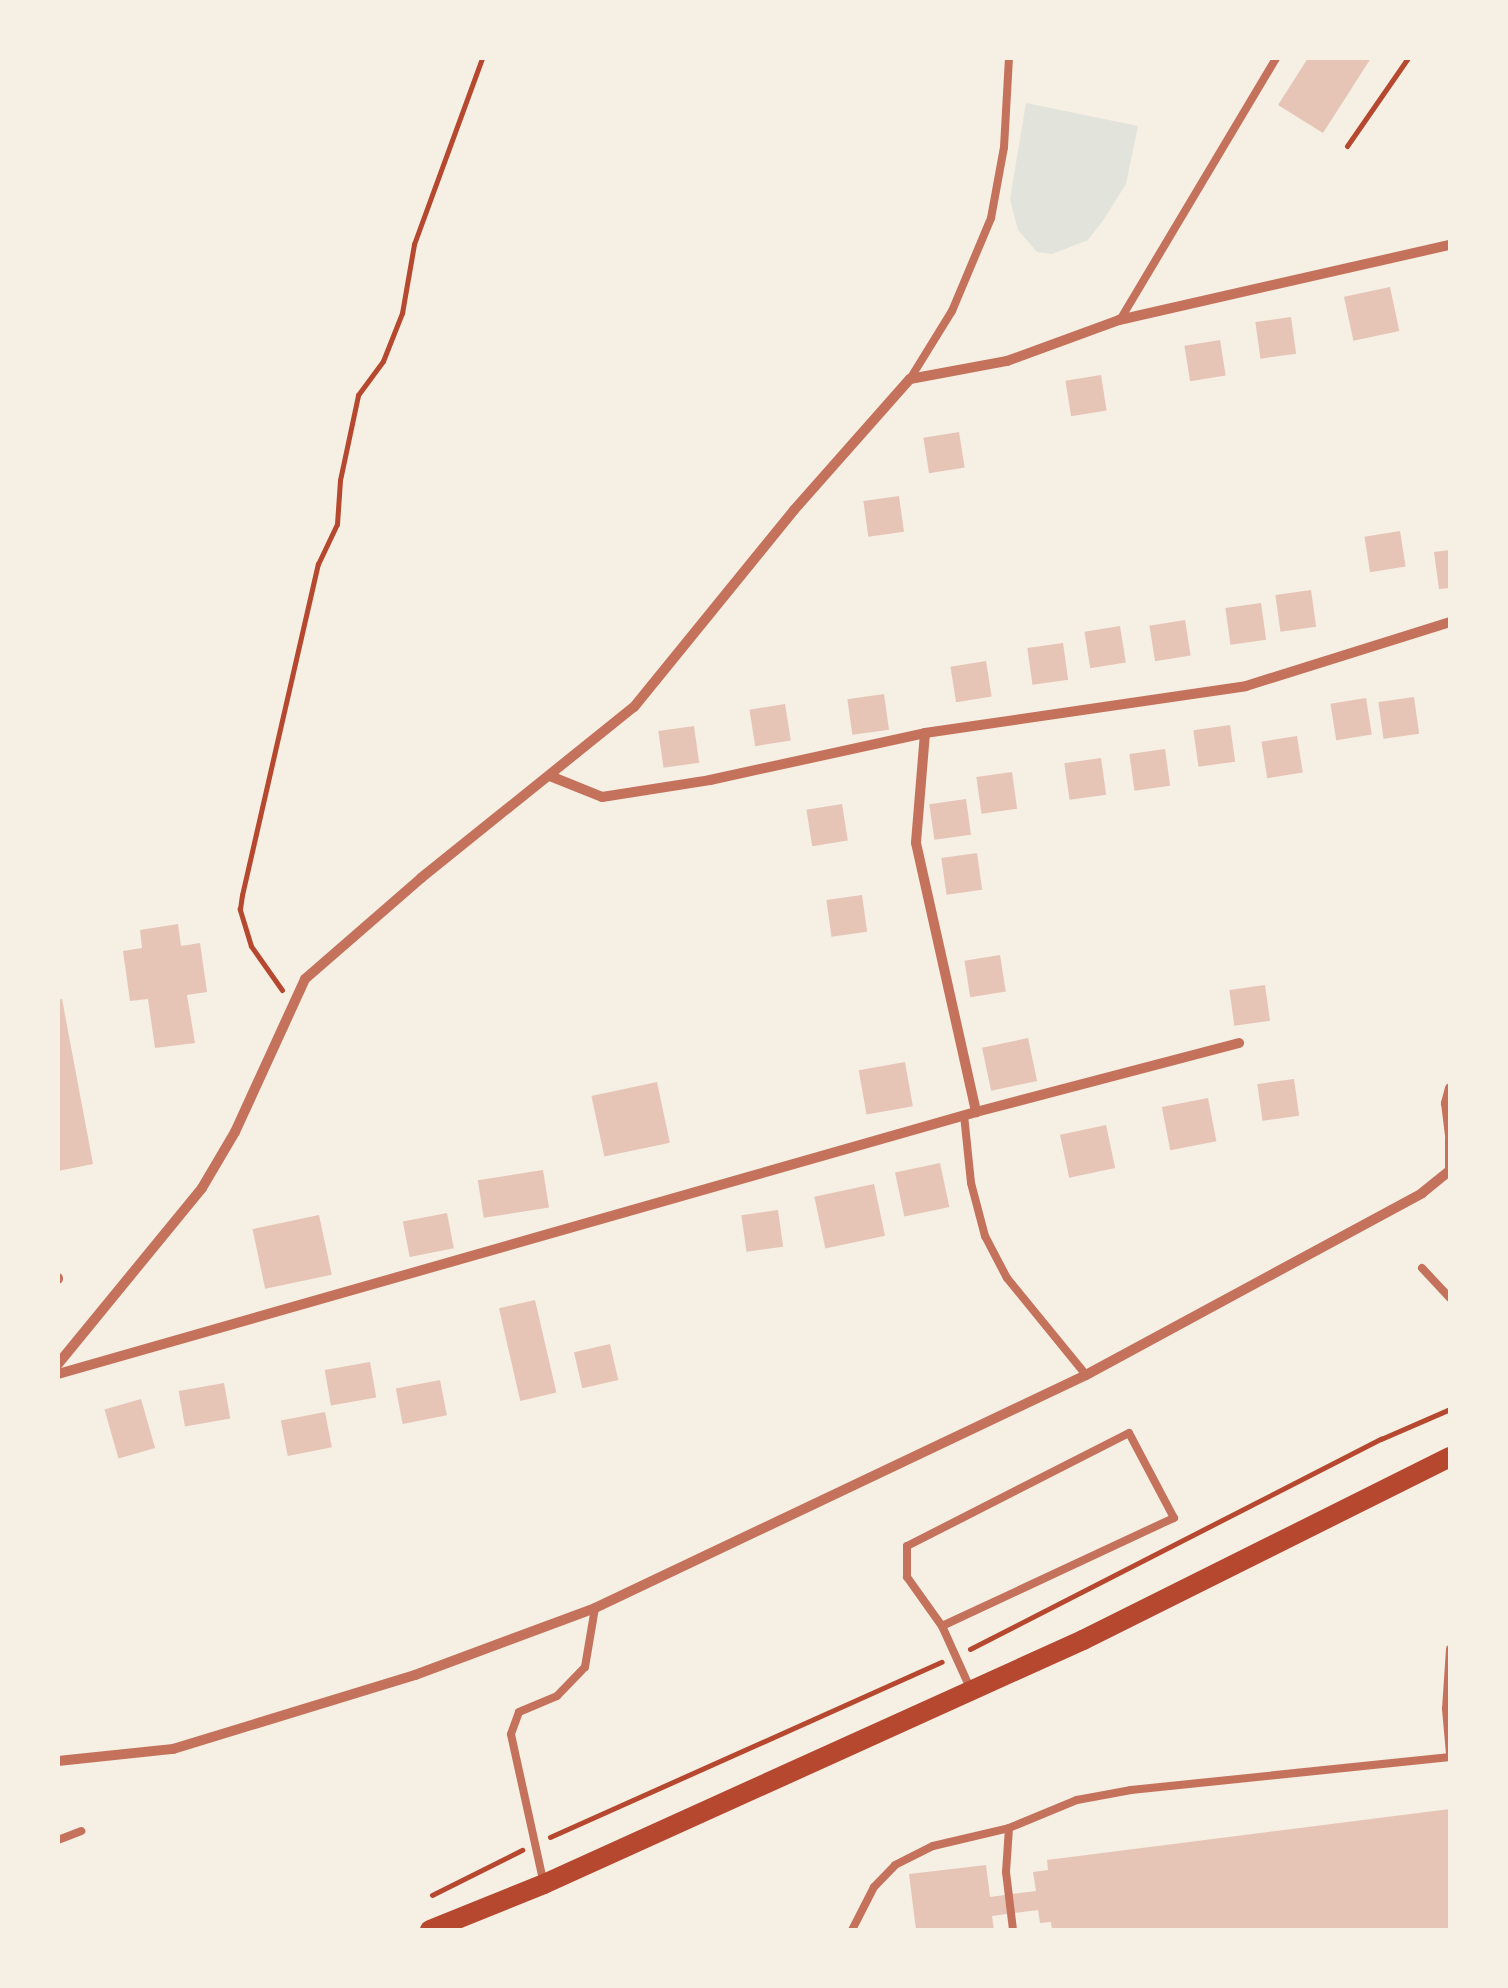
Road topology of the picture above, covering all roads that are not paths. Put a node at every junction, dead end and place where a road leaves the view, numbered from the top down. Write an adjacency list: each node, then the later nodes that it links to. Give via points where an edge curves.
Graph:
1 (1009, 58): 5 (lane, via 991,218 952,310)
2 (1276, 58): 4 (lane)
3 (1450, 245): 4 (street)
4 (1120, 320): 5 (street, via 1006,361)
5 (910, 380): 8 (street, via 634,707)
6 (1450, 622): 7 (street, via 1246,686)
7 (925, 733): 8 (street, via 602,797); 11 (street, via 916,842)
8 (550, 776): 16 (street, via 305,979 236,1132 202,1188)
9 (1238, 1043): 11 (street)
10 (1450, 1088): 13 (street)
11 (976, 1112): 12 (street)
12 (964, 1116): 17 (street); 18 (lane, via 984,1236 1007,1278)
13 (1450, 1136): 18 (street, via 1450,1170 1422,1193)
14 (1422, 1268): 15 (lane)
15 (1450, 1298)
16 (58, 1364)
17 (58, 1374)
18 (1086, 1375): 20 (street)
19 (1450, 1458): 23 (main road)
20 (594, 1608): 25 (street, via 416,1676 173,1750); 29 (lane, via 585,1667 557,1696 520,1712 511,1734)
21 (942, 1626): 21 (lane, via 1174,1518 1130,1433 907,1546 908,1576); 23 (lane)
22 (1450, 1649): 24 (lane)
23 (971, 1690): 29 (main road)
24 (1450, 1755): 26 (lane, via 1130,1790 1077,1800)
25 (58, 1761)
26 (1009, 1828): 31 (lane, via 933,1846 895,1865 874,1887); 32 (lane, via 1006,1872)
27 (81, 1831): 28 (lane)
28 (58, 1840)
29 (544, 1884): 30 (main road)
30 (430, 1930)
31 (852, 1930)
32 (1014, 1930)

